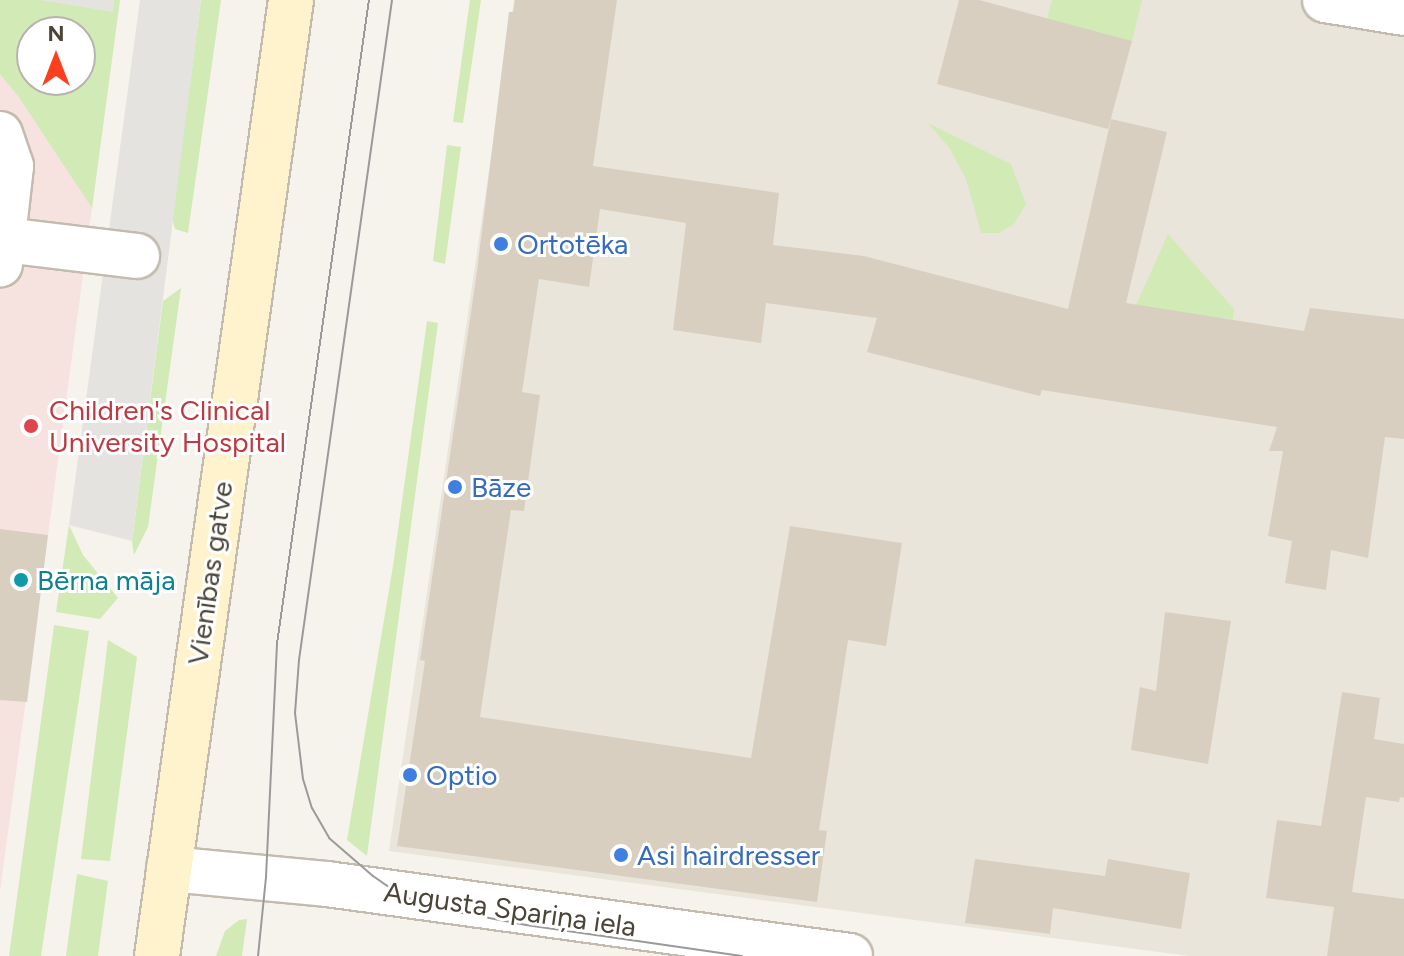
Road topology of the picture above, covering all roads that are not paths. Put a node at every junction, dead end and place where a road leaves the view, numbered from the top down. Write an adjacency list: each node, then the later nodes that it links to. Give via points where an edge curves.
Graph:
1 (291, 0): 7 (main road, Vienības gatve)
2 (1325, 0): 3 (street)
3 (1404, 13)
4 (0, 134): 5 (street, via 11,166)
5 (2, 252): 6 (street)
6 (137, 256)
7 (169, 869): 8 (main road, Vienības gatve); 9 (street, Augusta Spariņa iela, via 327,884)
8 (157, 956)
9 (850, 956)

